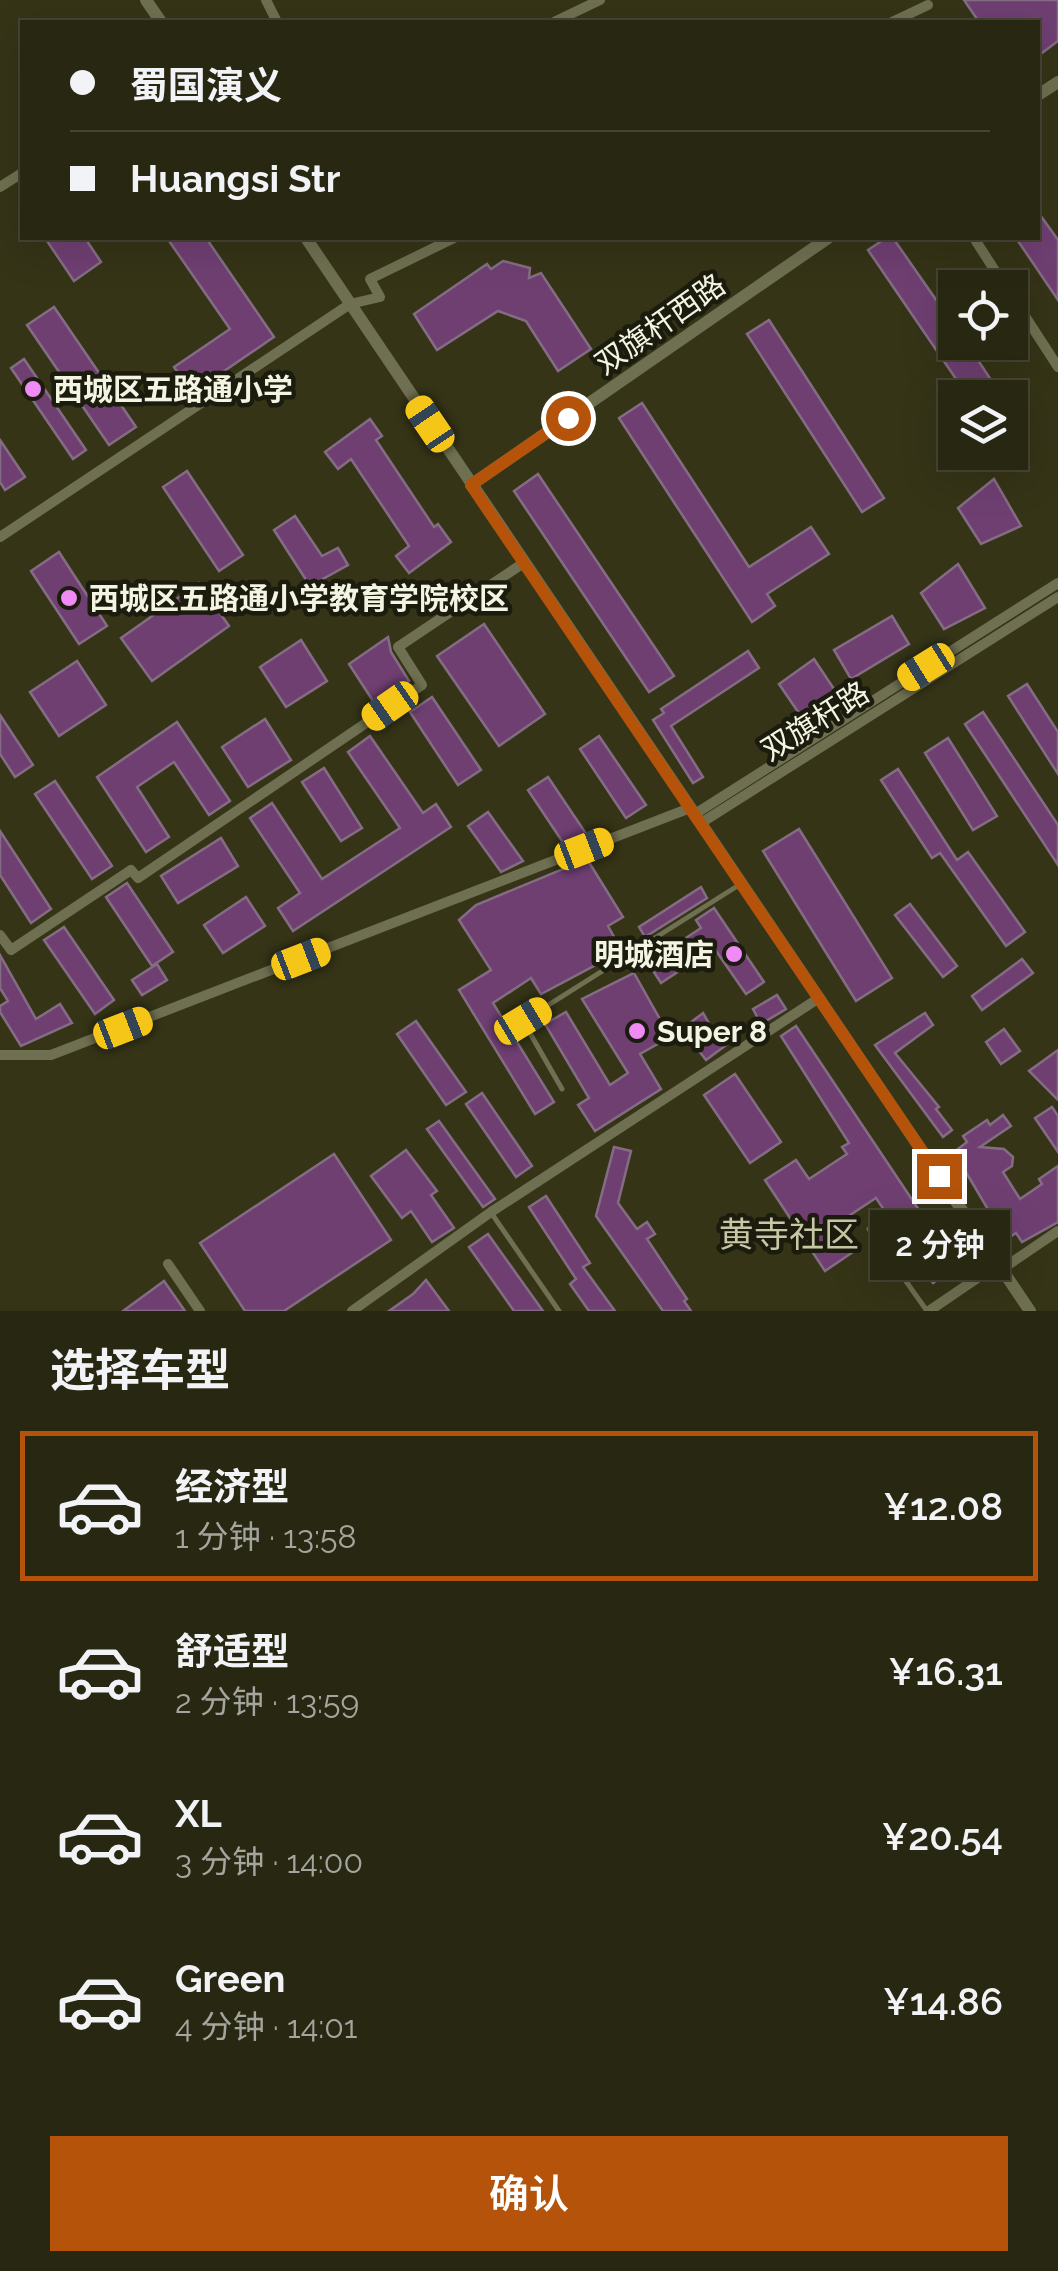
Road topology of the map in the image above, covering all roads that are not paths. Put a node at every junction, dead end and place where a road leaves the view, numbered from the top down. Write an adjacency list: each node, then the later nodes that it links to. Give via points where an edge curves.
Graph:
1 (600, 0): 3 (street)
2 (928, 5): 4 (street)
3 (558, 20)
4 (896, 20)
5 (307, 240): 10 (street)
6 (450, 240): 10 (street, via 370,279 380,297)
7 (825, 240): 13 (street, 双旗杆西路)
8 (975, 240): 9 (street)
9 (995, 270)
10 (350, 304): 13 (street); 14 (street)
11 (1028, 320): 12 (street)
12 (1058, 366)
13 (471, 485): 15 (street)
14 (0, 537)
15 (522, 564): 18 (street); 20 (street, via 398,648 422,684 138,878 131,870 11,950)
16 (1058, 583): 18 (street)
17 (1058, 598): 18 (street, 双旗杆路)
18 (695, 815): 19 (street); 22 (street, via 52,1055)
19 (742, 884): 21 (street); 23 (lane, via 523,1021)
20 (0, 935)
21 (819, 998): 24 (street); 28 (street)
22 (0, 1055)
23 (562, 1089)
24 (491, 1212): 30 (street); 31 (lane)
25 (869, 1228): 32 (lane)
26 (1058, 1231): 28 (street)
27 (168, 1264): 29 (street)
28 (1000, 1267): 32 (street); 33 (street)
29 (200, 1311)
30 (352, 1311)
31 (559, 1311)
32 (928, 1311)
33 (1030, 1311)

